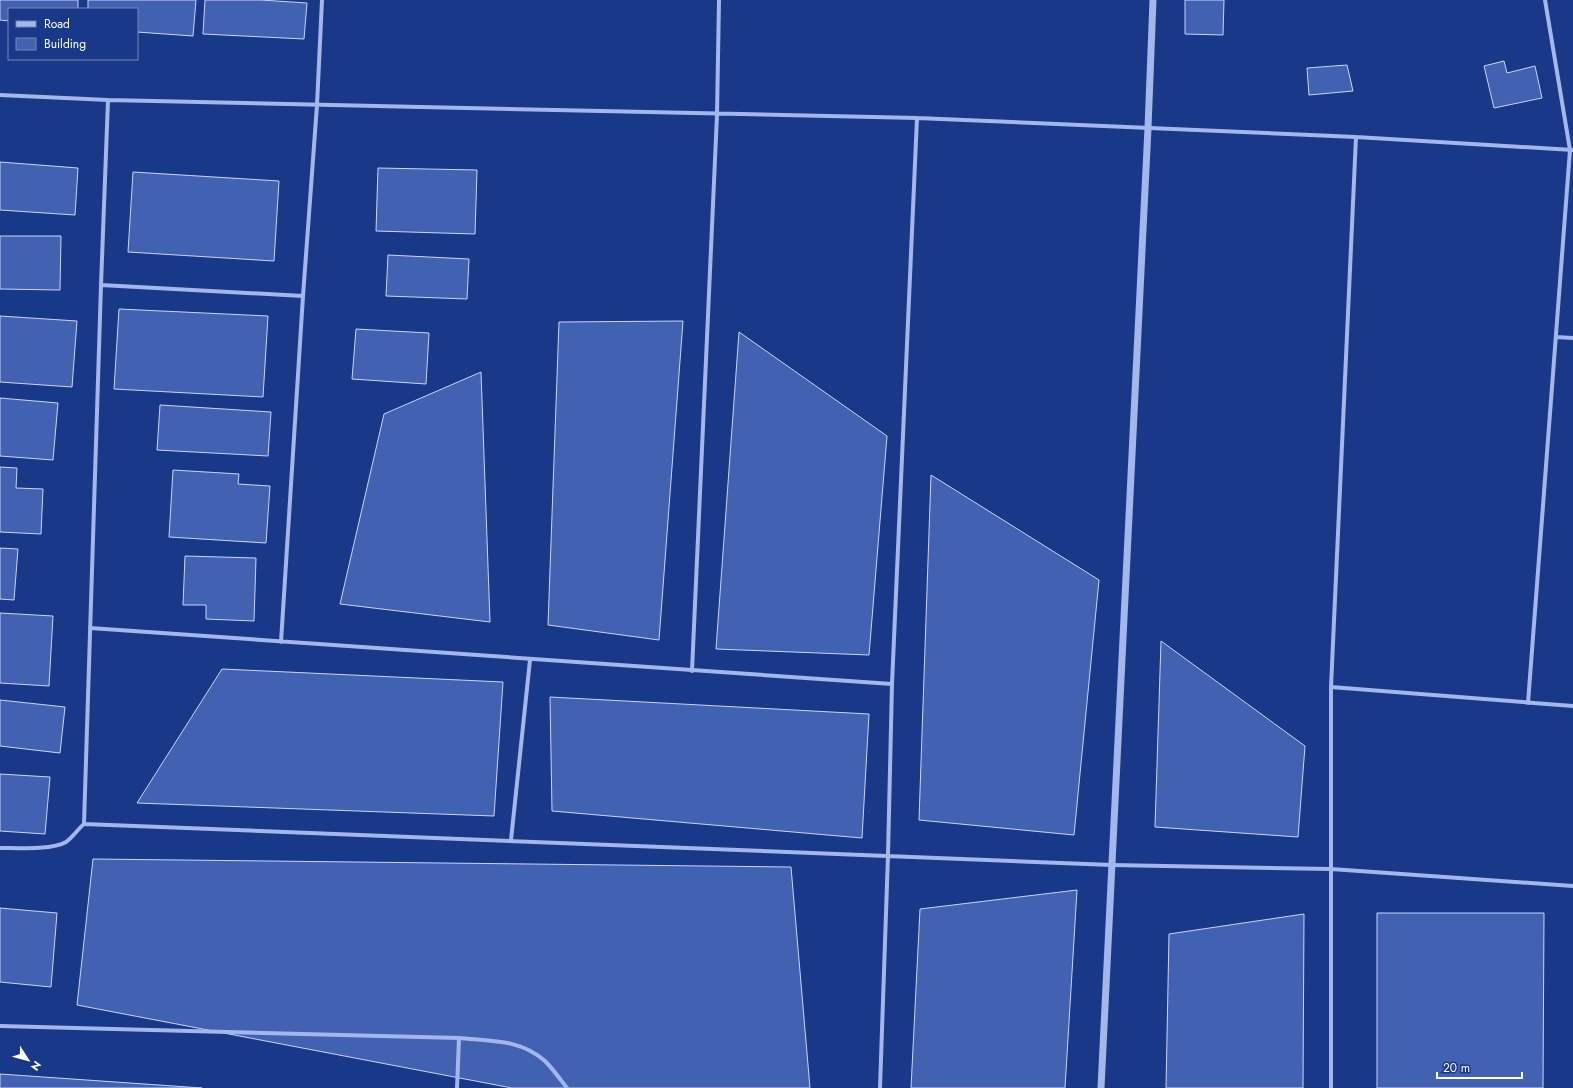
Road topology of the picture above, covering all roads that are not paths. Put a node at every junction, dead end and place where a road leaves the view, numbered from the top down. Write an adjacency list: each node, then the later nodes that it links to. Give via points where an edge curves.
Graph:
1 (322, 0): 7 (street)
2 (719, 0): 8 (street)
3 (1153, 0): 10 (street)
4 (1545, 0): 12 (street)
5 (0, 95): 6 (street)
6 (108, 100): 7 (street); 13 (street)
7 (318, 105): 8 (street); 14 (street)
8 (717, 115): 9 (street); 20 (street)
9 (917, 118): 10 (street); 21 (street)
10 (1148, 128): 11 (street); 29 (street)
11 (1356, 137): 12 (street); 22 (street)
12 (1572, 150): 15 (street)
13 (100, 285): 14 (street); 17 (street)
14 (303, 296): 18 (street)
15 (1556, 337): 16 (street); 23 (street)
16 (1573, 338)
17 (90, 628): 18 (street); 25 (street)
18 (281, 642): 19 (street)
19 (530, 660): 20 (street); 26 (street)
20 (692, 671): 21 (street)
21 (892, 684): 28 (street)
22 (1331, 687): 23 (street); 30 (street)
23 (1528, 703): 24 (street)
24 (1573, 706)
25 (84, 824): 26 (street); 27 (street, via 66,842 54,846)
26 (511, 840): 28 (street)
27 (0, 848)
28 (888, 855): 29 (street); 36 (street)
29 (1112, 865): 30 (street); 37 (street)
30 (1331, 869): 31 (street); 38 (street)
31 (1573, 886)
32 (0, 1026): 33 (street)
33 (459, 1038): 34 (street); 35 (street, via 502,1041 526,1048 545,1062)
34 (457, 1088)
35 (567, 1088)
36 (880, 1088)
37 (1101, 1088)
38 (1331, 1088)

